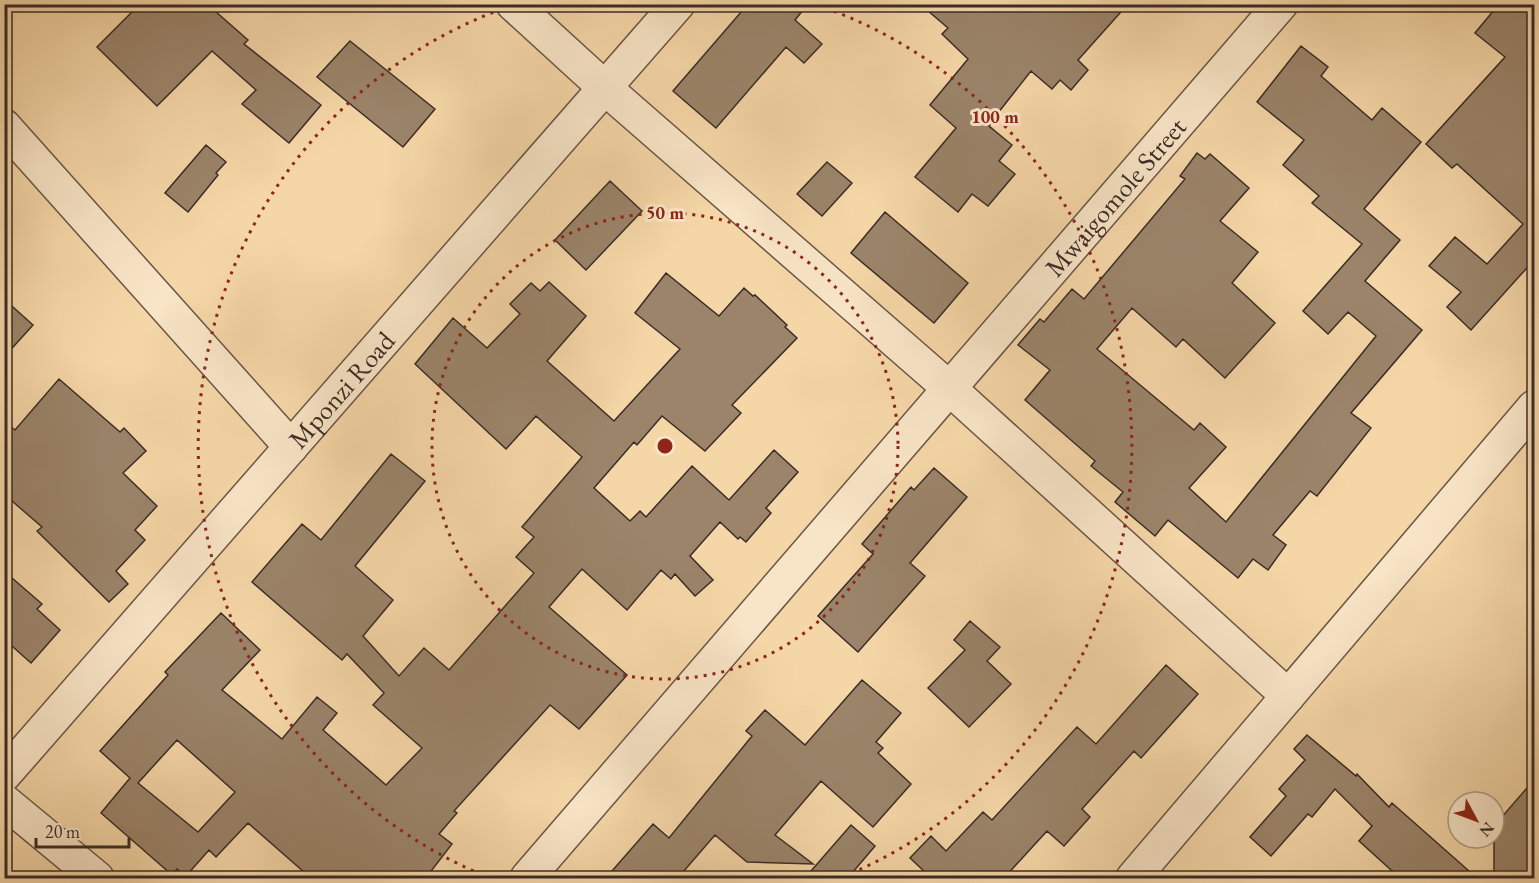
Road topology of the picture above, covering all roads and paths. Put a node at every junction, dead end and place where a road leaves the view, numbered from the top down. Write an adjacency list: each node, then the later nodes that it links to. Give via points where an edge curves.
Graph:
1 (513, 4): 4 (street)
2 (678, 4): 4 (street, Mponzi Road)
3 (1281, 4): 6 (street, Mwaigomole Street)
4 (605, 88): 6 (street); 8 (street, Mponzi Road)
5 (4, 126): 8 (street)
6 (949, 388): 9 (street); 13 (street, Mwaigomole Street)
7 (1534, 407): 9 (street)
8 (291, 447): 10 (street, Mponzi Road)
9 (1288, 696): 14 (street)
10 (4, 775)
11 (4, 801): 12 (street)
12 (97, 879)
13 (527, 879)
14 (1133, 879)

